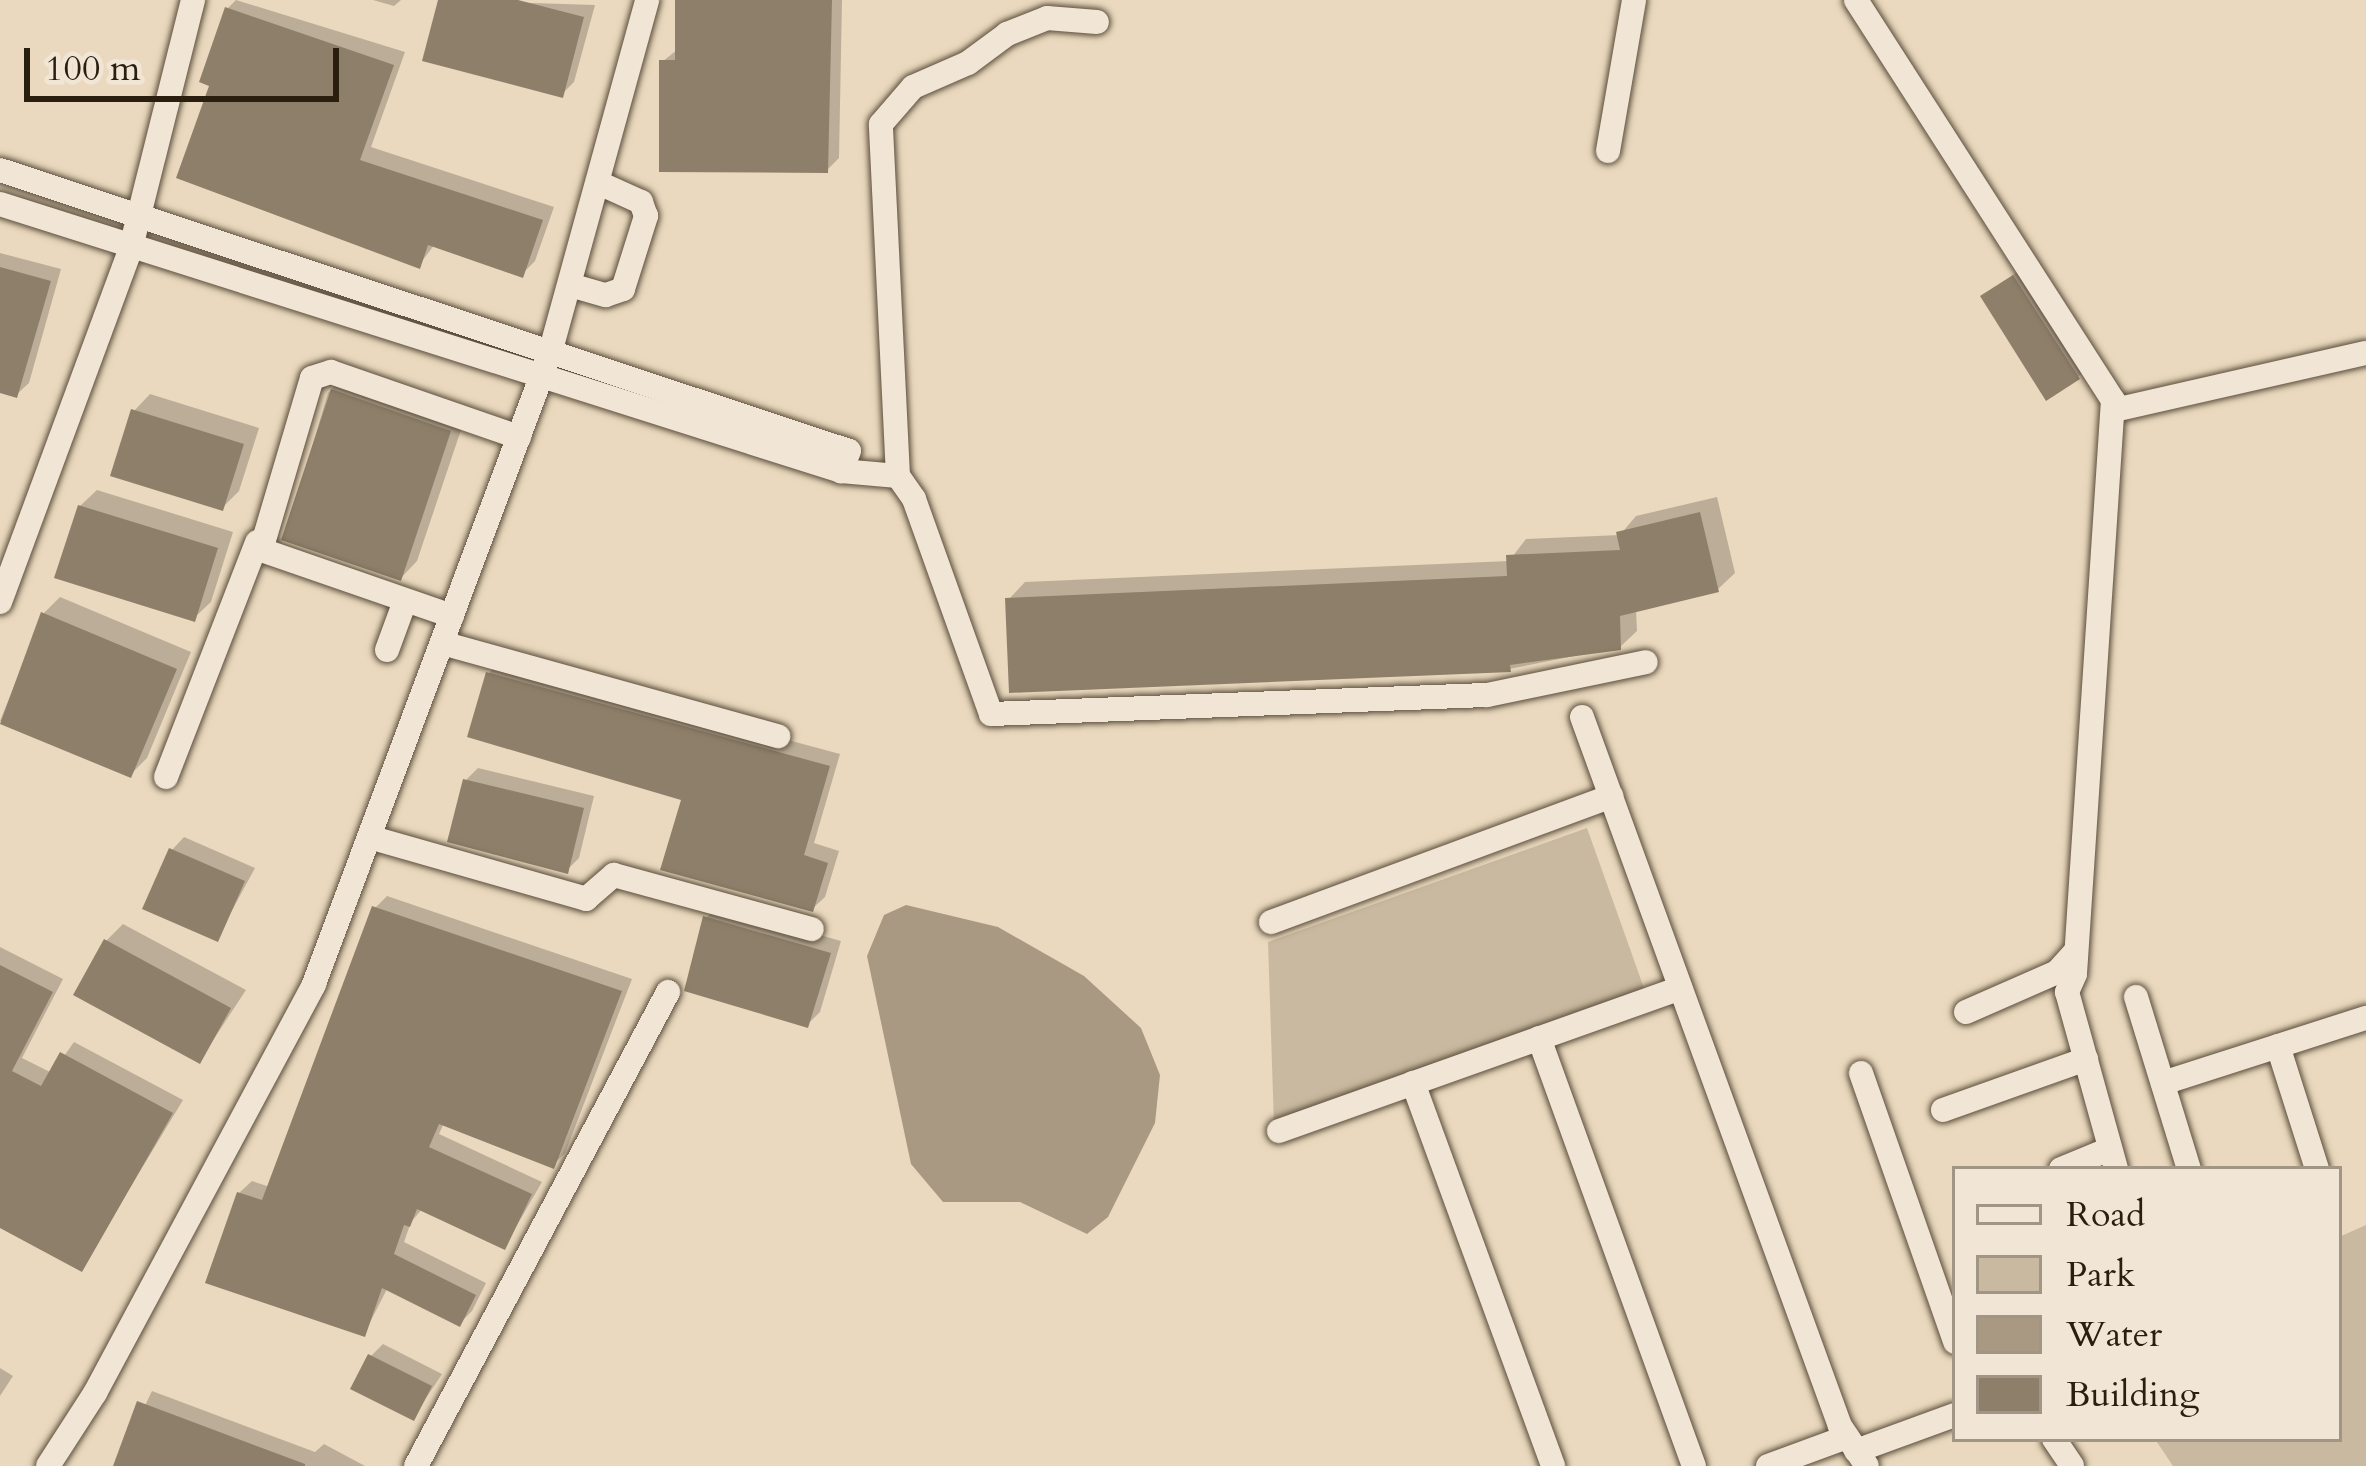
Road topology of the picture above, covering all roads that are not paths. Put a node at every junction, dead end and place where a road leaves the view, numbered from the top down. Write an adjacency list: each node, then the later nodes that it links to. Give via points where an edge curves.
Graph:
1 (193, 0): 10 (street)
2 (647, 0): 8 (street)
3 (1634, 0): 6 (street)
4 (1856, 0): 15 (street)
5 (1097, 22): 17 (street, via 1047,18 1007,34 968,63 913,87 881,124)
6 (1608, 151)
7 (0, 170): 10 (street)
8 (599, 182): 12 (street); 12 (street, via 641,202 646,216 622,289 606,295)
9 (0, 204): 11 (street)
10 (137, 215): 11 (street); 14 (street)
11 (131, 247): 14 (street); 20 (street)
12 (570, 285): 14 (street)
13 (2366, 353): 15 (street)
14 (546, 365): 16 (street); 17 (street)
15 (2116, 405): 32 (street)
16 (519, 437): 18 (street, via 331,372 315,374); 21 (street)
17 (898, 476): 24 (street, via 914,499 991,714 1487,695)
18 (257, 542): 19 (street, via 266,554); 27 (street)
19 (405, 601): 21 (street); 23 (street)
20 (0, 602)
21 (452, 616): 22 (street)
22 (442, 643): 26 (street); 29 (street)
23 (387, 650)
24 (1646, 662)
25 (1582, 717): 28 (street)
26 (778, 736)
27 (166, 777)
28 (1611, 796): 30 (street); 33 (street)
29 (369, 837): 31 (street, via 586,899 614,875); 53 (street, via 314,984)
30 (1271, 922)
31 (812, 929)
32 (2076, 951): 36 (street, via 2056,972); 40 (street, via 2067,992)
33 (1680, 988): 38 (street); 52 (street)
34 (668, 992): 54 (street)
35 (2136, 997): 43 (street)
36 (1966, 1012)
37 (2366, 1018): 39 (street)
38 (1539, 1038): 42 (street); 56 (street)
39 (2278, 1046): 43 (street); 49 (street)
40 (2086, 1060): 44 (street); 46 (street)
41 (1861, 1073): 50 (street)
42 (1413, 1083): 45 (street); 55 (street)
43 (2163, 1083): 48 (street)
44 (1942, 1110)
45 (1279, 1131)
46 (2113, 1159): 47 (street)
47 (2077, 1166)
48 (2188, 1166)
49 (2316, 1166)
50 (1952, 1333)
51 (1952, 1416): 52 (street)
52 (1857, 1451): 57 (street)
53 (48, 1466)
54 (416, 1466)
55 (1553, 1466)
56 (1694, 1466)
57 (1768, 1466)

